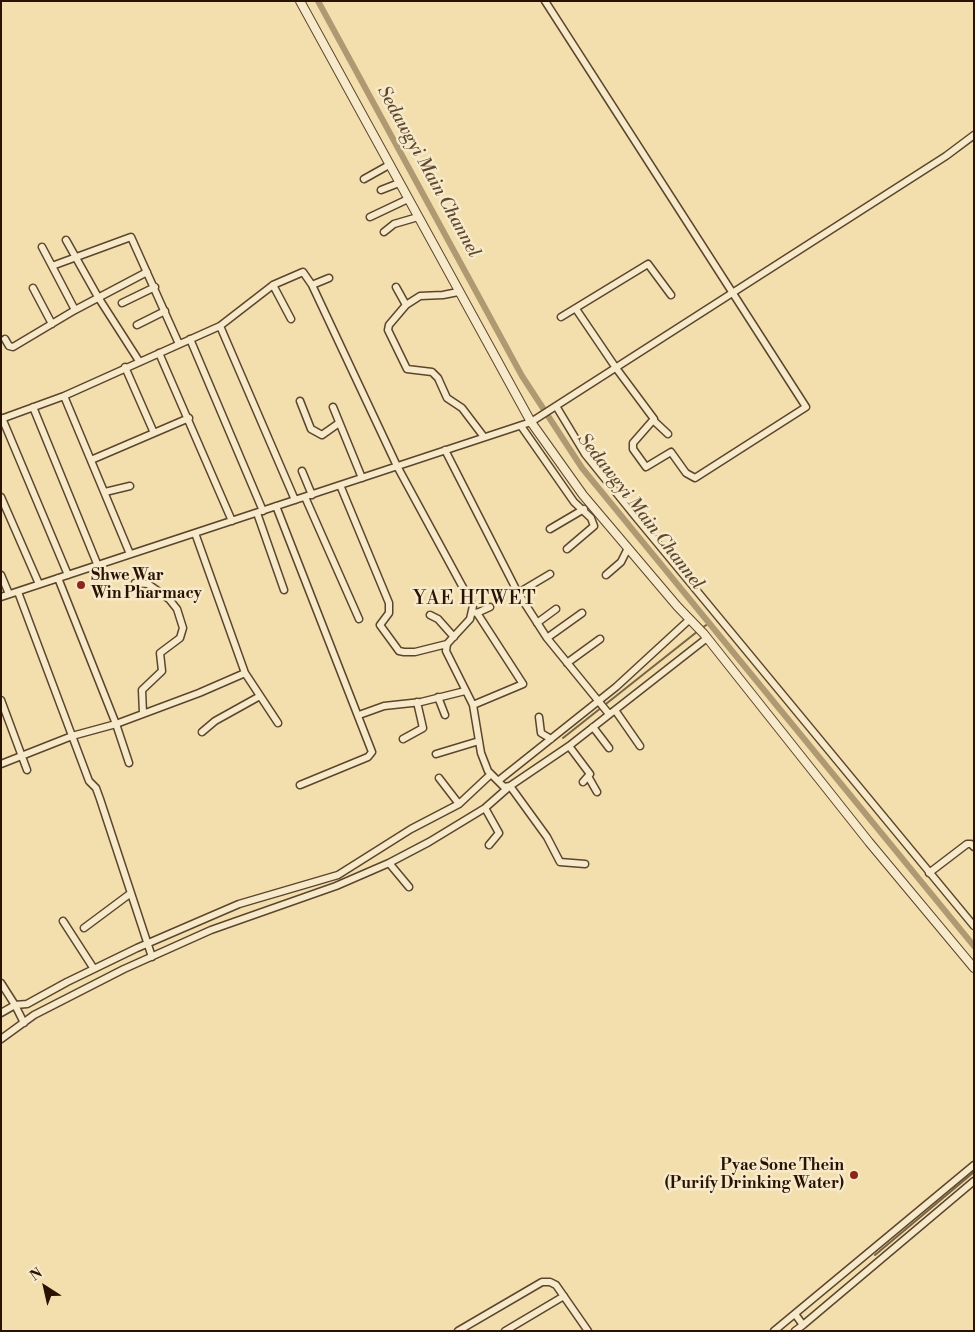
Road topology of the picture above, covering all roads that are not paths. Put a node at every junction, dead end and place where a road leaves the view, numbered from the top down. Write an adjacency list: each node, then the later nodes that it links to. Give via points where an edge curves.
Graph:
1 (300, 1): 4 (street)
2 (545, 1): 24 (street)
3 (974, 135): 24 (street)
4 (390, 166): 5 (street); 6 (street)
5 (364, 179)
6 (399, 183): 7 (street); 8 (street)
7 (381, 190)
8 (408, 199): 9 (street); 10 (street)
9 (370, 217)
10 (418, 217): 11 (street, via 394,224); 23 (street)
11 (384, 232)
12 (66, 240): 14 (street)
13 (42, 247): 15 (street)
14 (76, 256): 15 (street); 16 (street, via 131,238); 26 (street)
15 (52, 266): 30 (street)
16 (147, 272): 20 (street); 26 (street)
17 (329, 278): 19 (street)
18 (273, 285): 19 (street, via 302,272); 33 (street); 36 (street)
19 (312, 285): 60 (street)
20 (155, 287): 27 (street); 31 (street)
21 (396, 287): 28 (street)
22 (32, 288): 34 (street)
23 (458, 292): 28 (street, via 420,296); 51 (street)
24 (733, 293): 43 (street); 52 (street, via 806,407 694,478 671,452 648,467 633,449 632,443)
25 (671, 295): 29 (street, via 648,264)
26 (98, 297): 30 (street); 41 (street)
27 (122, 303)
28 (406, 305): 57 (street, via 388,330 402,362 407,369 432,372 447,398 462,408)
29 (576, 309): 32 (street); 43 (street)
30 (75, 310): 34 (street)
31 (165, 311): 35 (street); 39 (street)
32 (561, 317)
33 (291, 319)
34 (52, 324): 37 (street, via 13,347)
35 (138, 325)
36 (220, 326): 38 (street); 69 (street)
37 (5, 339)
38 (190, 339): 39 (street); 73 (street)
39 (179, 344): 40 (street)
40 (159, 353): 41 (street); 49 (street)
41 (139, 362): 42 (street)
42 (125, 368): 44 (street); 55 (street)
43 (616, 368): 48 (street); 52 (street)
44 (64, 396): 46 (street); 59 (street)
45 (300, 401): 53 (street, via 311,429 322,435)
46 (33, 407): 50 (street); 80 (street)
47 (333, 407): 53 (street)
48 (555, 407): 51 (street); 148 (street, via 585,454 629,509)
49 (189, 418): 55 (street); 74 (street)
50 (2, 419): 83 (street)
51 (534, 420): 54 (street); 66 (street)
52 (653, 420): 56 (street)
53 (340, 424): 62 (street)
54 (521, 426): 57 (street); 70 (street)
55 (154, 433): 59 (street)
56 (668, 434)
57 (484, 437): 58 (street)
58 (445, 450): 60 (street); 90 (street)
59 (91, 460): 65 (street)
60 (397, 466): 62 (street); 95 (street)
61 (302, 471): 67 (street)
62 (362, 478): 63 (street)
63 (340, 485): 67 (street); 106 (street, via 389,603 388,613 380,625 399,651 415,652)
64 (130, 486): 65 (street)
65 (105, 492): 79 (street)
66 (583, 495): 70 (street); 77 (street)
67 (309, 496): 69 (street); 98 (street)
68 (1, 497): 87 (street)
69 (295, 500): 71 (street)
70 (574, 502): 72 (street)
71 (276, 506): 73 (street); 118 (street)
72 (584, 509): 75 (street); 78 (street, via 594,526)
73 (260, 512): 74 (street); 88 (street)
74 (232, 521): 76 (street)
75 (550, 529)
76 (195, 533): 79 (street); 108 (street)
77 (628, 548): 84 (street, via 621,562); 99 (street)
78 (567, 549)
79 (130, 554): 80 (street)
80 (98, 566): 83 (street)
81 (550, 574): 90 (street)
82 (1, 575): 91 (street)
83 (68, 575): 85 (street)
84 (606, 575)
85 (58, 578): 87 (street); 122 (street)
86 (135, 583): 117 (street, via 148,584 169,599 177,609 183,628 180,638 160,653 162,671 142,690)
87 (39, 584): 89 (street)
88 (284, 590)
89 (18, 592): 91 (street); 125 (street)
90 (518, 593): 100 (street)
91 (9, 594): 92 (street)
92 (1, 597)
93 (490, 607): 95 (street)
94 (556, 609): 100 (street)
95 (475, 612): 102 (street); 115 (street, via 523,684)
96 (582, 613): 103 (street)
97 (430, 615): 102 (street)
98 (359, 619)
99 (690, 619): 101 (street); 114 (street)
100 (537, 623): 103 (street)
101 (706, 636): 116 (street); 158 (street)
102 (454, 637): 106 (street)
103 (547, 638): 107 (street)
104 (600, 639): 107 (street)
105 (432, 641): 106 (street)
106 (445, 644): 109 (street, via 447,656)
107 (567, 663): 114 (street)
108 (245, 673): 110 (street); 117 (street)
109 (465, 691): 111 (street); 115 (street)
110 (260, 696): 121 (street); 124 (street)
111 (438, 697): 113 (street); 119 (street)
112 (1, 700): 133 (street)
113 (417, 702): 118 (street, via 384,706); 126 (street, via 423,728)
114 (600, 703): 116 (street); 127 (street)
115 (473, 705): 128 (street)
116 (610, 712): 123 (street); 130 (street)
117 (143, 713): 122 (street)
118 (359, 715): 140 (street, via 371,755)
119 (445, 715)
120 (540, 717): 127 (street, via 541,733)
121 (278, 723)
122 (116, 724): 125 (street); 134 (street)
123 (593, 727): 129 (street); 131 (street)
124 (202, 732)
125 (72, 736): 133 (street); 150 (street, via 89,781 96,788)
126 (403, 739)
127 (551, 739): 139 (street)
128 (479, 741): 132 (street); 137 (street)
129 (569, 746): 139 (street); 141 (street, via 590,774 586,780)
130 (640, 746)
131 (609, 748)
132 (436, 754)
133 (22, 755): 135 (street); 136 (street)
134 (128, 763)
135 (1, 764)
136 (27, 770)
137 (491, 774): 139 (street); 142 (street)
138 (439, 778): 142 (street)
139 (503, 784): 143 (street); 147 (street, via 547,837 560,862)
140 (300, 785)
141 (597, 792)
142 (459, 804): 151 (street, via 411,829 338,875)
143 (485, 808): 144 (street, via 499,833); 146 (street)
144 (489, 846)
145 (974, 847): 148 (street, via 967,844)
146 (389, 863): 149 (street); 152 (street, via 336,886)
147 (585, 864)
148 (929, 873): 154 (street)
149 (409, 887)
150 (130, 893): 155 (street); 156 (street)
151 (264, 897): 152 (street); 156 (street, via 239,904)
152 (266, 910): 157 (street)
153 (63, 921): 159 (street)
154 (974, 926)
155 (84, 928)
156 (147, 944): 157 (street); 159 (street)
157 (152, 957): 163 (street)
158 (974, 968)
159 (94, 969): 161 (street)
160 (1, 983): 161 (street)
161 (16, 1008): 162 (street); 163 (street)
162 (1, 1013)
163 (24, 1021): 164 (street)
164 (1, 1039)
165 (974, 1165): 167 (street)
166 (974, 1181): 167 (street)
167 (870, 1260): 169 (street); 169 (street)
168 (564, 1296): 170 (street, via 556,1285 542,1282); 171 (street); 172 (street)
169 (799, 1320): 173 (street); 174 (street)
170 (458, 1331)
171 (505, 1331)
172 (588, 1331)
173 (774, 1331)
174 (795, 1331)

